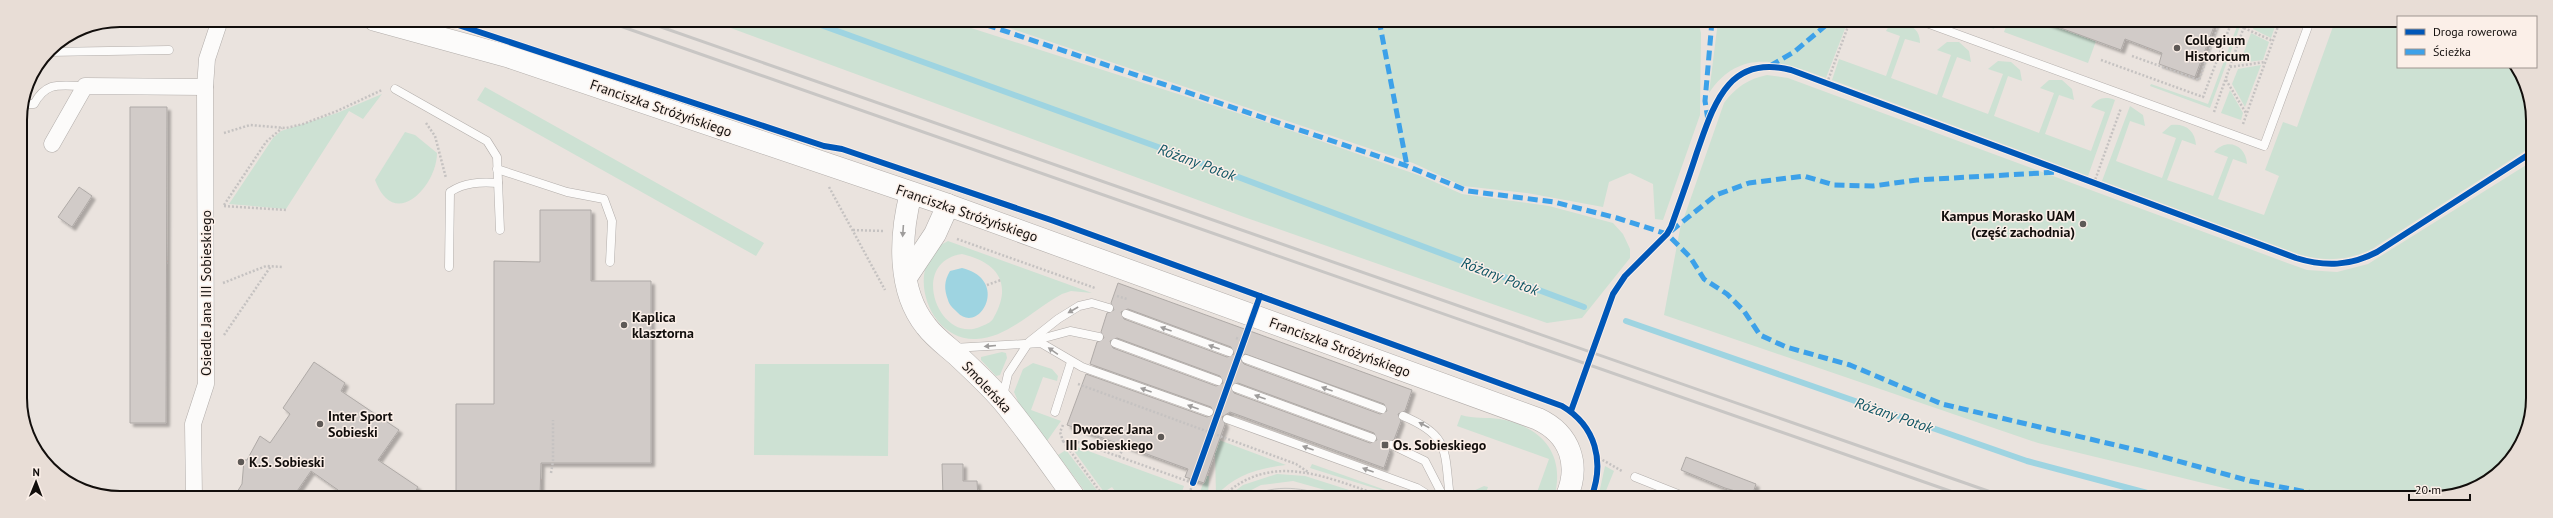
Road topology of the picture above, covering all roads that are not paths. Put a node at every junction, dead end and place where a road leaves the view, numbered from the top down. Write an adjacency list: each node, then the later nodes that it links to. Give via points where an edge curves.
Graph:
1 (218, 27): 8 (street, Osiedle Jana III Sobieskiego, via 207,60)
2 (430, 27): 14 (street, Franciszka Stróżyńskiego, via 510,57)
3 (1938, 27): 4 (lane, via 2264,146)
4 (2308, 27)
5 (169, 50): 6 (lane)
6 (57, 52)
7 (85, 86): 8 (street); 10 (lane, via 51,86 39,94 34,104); 11 (street)
8 (205, 87): 40 (street, Osiedle Jana III Sobieskiego, via 206,384 193,424)
9 (391, 88): 12 (lane, via 487,141 497,157)
10 (29, 104)
11 (52, 144)
12 (497, 169): 13 (lane); 17 (lane, via 567,192 604,199 612,221)
13 (498, 183): 16 (lane); 18 (lane, via 478,182 458,186 450,192)
14 (911, 193): 15 (street, Franciszka Stróżyńskiego); 19 (street, Smoleńska, one-way to 19, via 903,232)
15 (948, 205): 19 (street, via 935,234); 45 (street, Franciszka Stróżyńskiego, via 1495,403 1552,427 1571,452 1573,472)
16 (500, 230)
17 (610, 262)
18 (449, 267)
19 (907, 276): 25 (street, Smoleńska, via 918,315 933,334)
20 (1110, 308): 23 (lane, one-way to 23, via 1092,303 1078,306)
21 (1126, 314): 26 (lane, one-way to 21)
22 (1099, 337): 23 (lane, via 1070,331)
23 (1029, 342): 25 (lane, one-way to 25); 28 (lane, one-way to 23, via 1044,344); 31 (lane, via 1008,374)
24 (1115, 343): 29 (lane)
25 (949, 348): 31 (street, Smoleńska, via 976,372)
26 (1229, 352)
27 (1246, 359): 32 (lane, one-way to 27)
28 (1071, 362): 33 (lane); 34 (lane, one-way to 28)
29 (1218, 381)
30 (1236, 388): 37 (lane, one-way to 30)
31 (1002, 401): 41 (street, Smoleńska)
32 (1382, 409)
33 (1055, 412)
34 (1208, 412)
35 (1403, 416): 44 (lane, one-way to 35, via 1440,441 1430,428)
36 (1227, 419): 42 (lane, one-way to 36)
37 (1372, 438)
38 (1392, 445): 43 (lane, via 1425,461)
39 (1635, 477): 46 (lane)
40 (194, 491)
41 (1070, 491)
42 (1422, 491)
43 (1440, 491)
44 (1449, 491)
45 (1568, 491)
46 (1670, 491)

